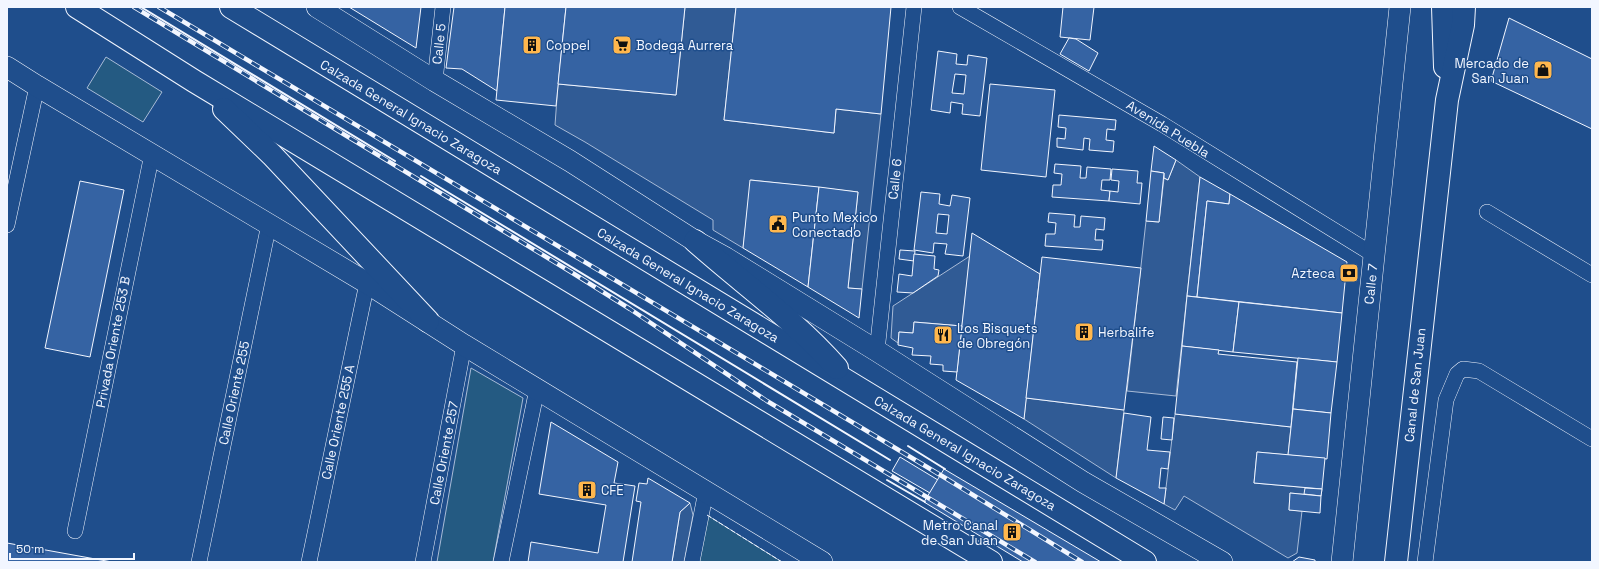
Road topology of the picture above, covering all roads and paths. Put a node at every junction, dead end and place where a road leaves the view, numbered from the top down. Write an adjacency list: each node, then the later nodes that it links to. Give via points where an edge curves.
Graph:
1 (77, 7): 11 (main road)
2 (231, 7): 26 (main road, Calzada General Ignacio Zaragoza)
3 (317, 7): 12 (main road)
4 (442, 7): 12 (street, Calle 5)
5 (914, 7): 25 (street, Calle 6)
6 (960, 7): 20 (street, Avenida Puebla, via 1162,124)
7 (1400, 7): 20 (main road, Calle 7)
8 (1443, 7): 14 (main road)
9 (1464, 7): 14 (main road, via 1463,25)
10 (7, 67): 13 (main road)
11 (194, 81): 23 (main road, via 272,155); 38 (main road)
12 (435, 82): 19 (main road, via 570,161)
13 (37, 86): 15 (main road); 17 (street)
14 (1447, 100): 41 (main road, Canal de San Juan)
15 (152, 154): 18 (main road); 30 (street, Privada Oriente 253 B)
16 (1487, 212): 21 (street)
17 (7, 224)
18 (269, 224): 22 (main road); 32 (street, Calle Oriente 255)
19 (695, 241): 25 (main road); 26 (main road, via 815,344)
20 (1374, 255): 31 (main road, Calle 7)
21 (1592, 274)
22 (367, 283): 23 (main road); 33 (street, Calle Oriente 255 A)
23 (428, 321): 24 (main road)
24 (464, 345): 27 (main road); 34 (street, Calle Oriente 257)
25 (877, 351): 40 (main road, via 1083,482)
26 (850, 384): 39 (main road, Calzada General Ignacio Zaragoza)
27 (537, 389): 29 (main road); 35 (street)
28 (1592, 439): 42 (street, via 1479,371 1464,369 1457,374 1446,400)
29 (706, 491): 36 (street); 37 (main road)
30 (75, 531)
31 (1344, 560)
32 (199, 562)
33 (309, 562)
34 (423, 562)
35 (501, 562)
36 (692, 562)
37 (822, 562)
38 (991, 562)
39 (1145, 562)
40 (1222, 562)
41 (1396, 562)
42 (1425, 562)

